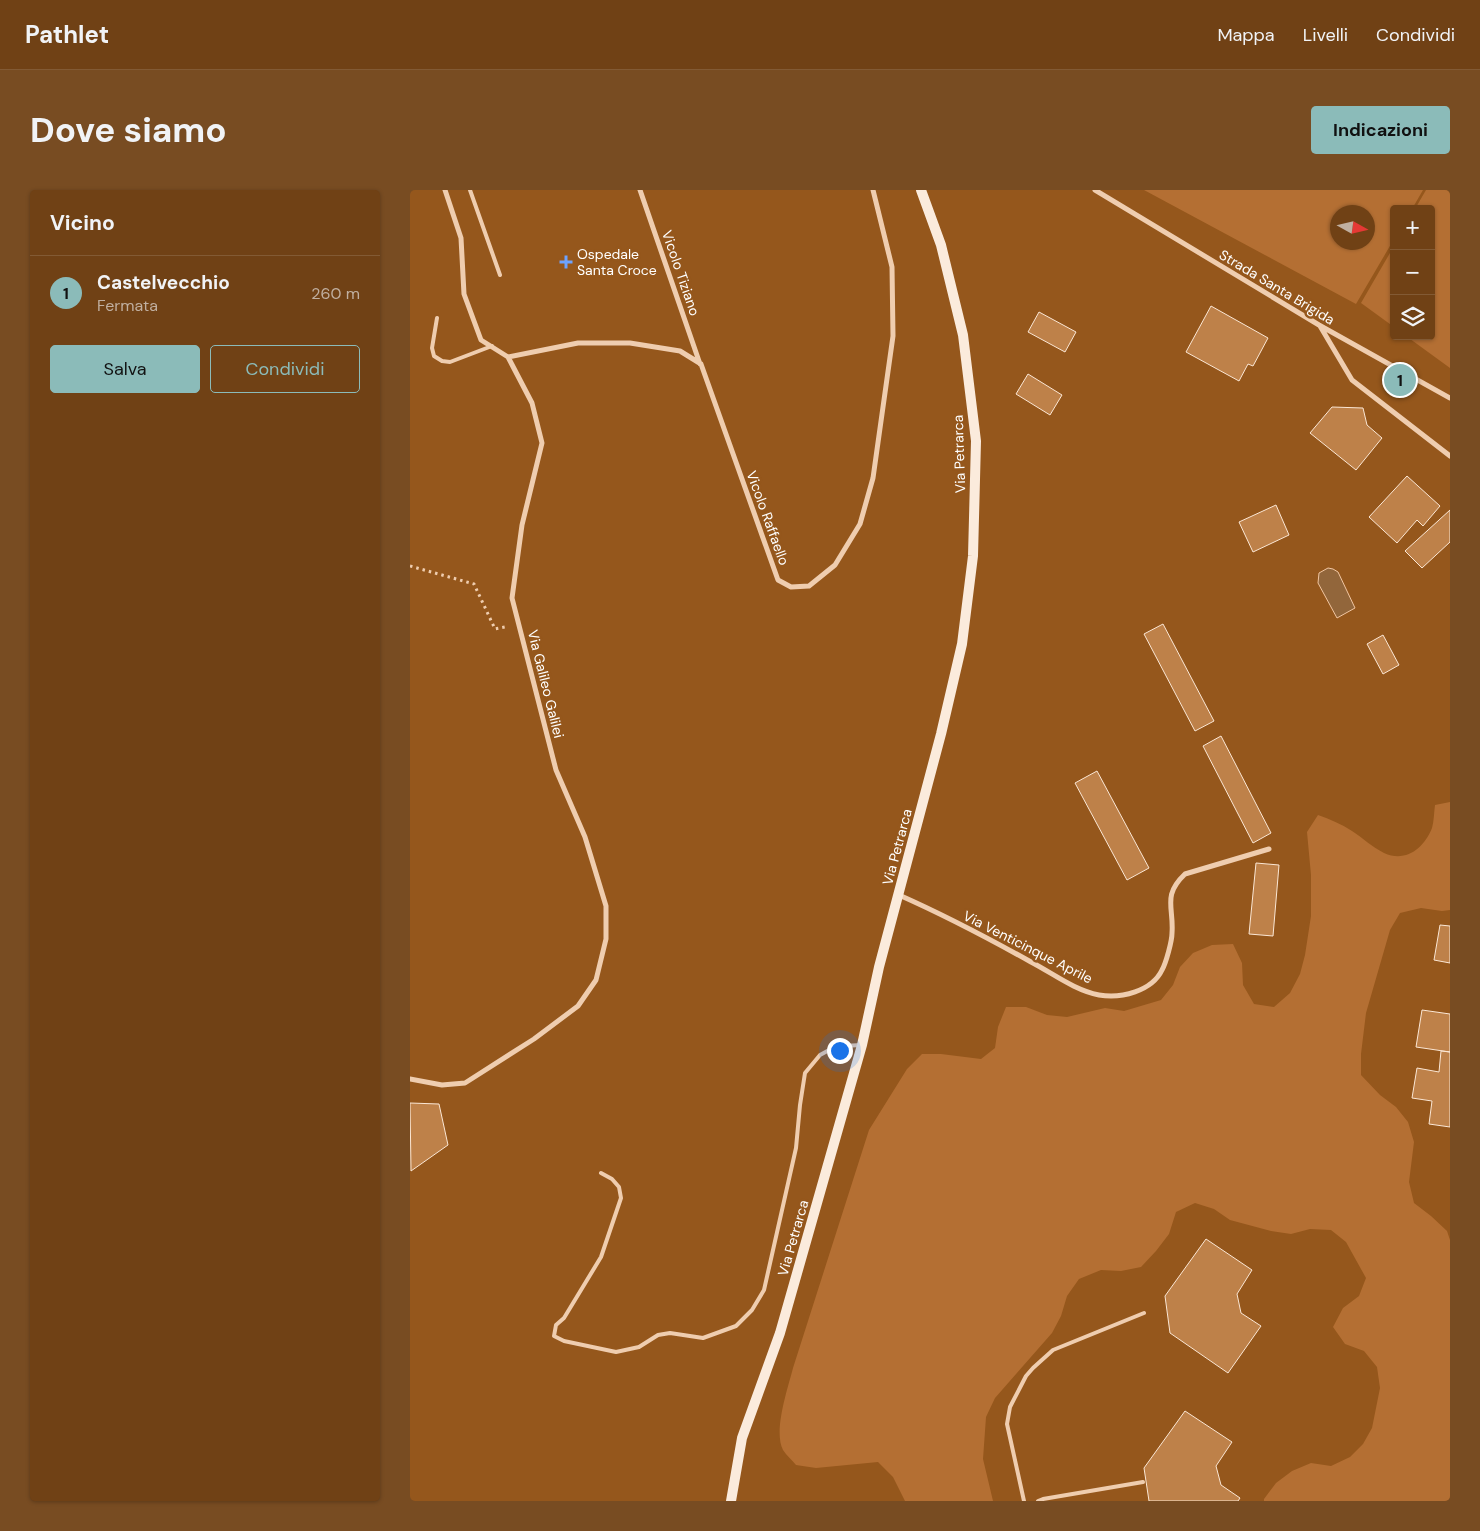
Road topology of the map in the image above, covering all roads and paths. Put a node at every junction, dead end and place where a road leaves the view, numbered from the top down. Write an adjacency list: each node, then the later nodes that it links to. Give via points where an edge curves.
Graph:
1 (445, 190): 10 (street, Via Galileo Galilei, via 461,238 464,294 481,340)
2 (470, 190): 7 (lane)
3 (640, 190): 12 (street, Vicolo Tiziano)
4 (873, 190): 12 (street, Vicolo Raffaello, via 892,267 893,336 873,478 860,524 835,565 809,586 791,587 778,580)
5 (921, 190): 18 (street, Via Petrarca, via 941,245 963,335 976,442 973,556 962,644)
6 (1095, 190): 9 (street, Strada Santa Brigida)
7 (500, 275)
8 (437, 318): 10 (lane, via 432,348 434,356 442,361 450,362)
9 (1319, 325): 13 (street, Strada Santa Brigida); 14 (street, via 1352,380)
10 (492, 346): 11 (street, Via Galileo Galilei)
11 (508, 357): 12 (street, via 578,342 630,343 680,351); 16 (street, Via Galileo Galilei, via 532,402 542,443 522,525 512,598)
12 (701, 364)
13 (1450, 398)
14 (1450, 456)
15 (410, 566): 16 (path, via 474,584 495,629)
16 (519, 624): 20 (street, Via Galileo Galilei, via 556,770 586,837 606,906 606,939 596,980 578,1006 534,1039 466,1083 442,1085)
17 (1269, 849): 18 (street, Via Venticinque Aprile, via 1185,874 1175,883 1170,895 1172,934 1162,970 1148,987 1117,995 1102,996 1082,991)
18 (899, 895): 19 (street, Via Petrarca)
19 (862, 1045): 21 (lane, via 831,1049 820,1055 805,1072 796,1148 764,1290 752,1310 736,1326 703,1338 670,1333 658,1335 639,1347 616,1352 554,1336 556,1325 564,1318 601,1257 620,1198 619,1187); 24 (street, Via Petrarca, via 780,1333 742,1438)
20 (410, 1079)
21 (602, 1173)
22 (1144, 1313): 25 (lane, via 1053,1350 1026,1376 1010,1407 1007,1424)
23 (1143, 1482): 26 (lane)
24 (731, 1501)
25 (1024, 1501)
26 (1038, 1501)

